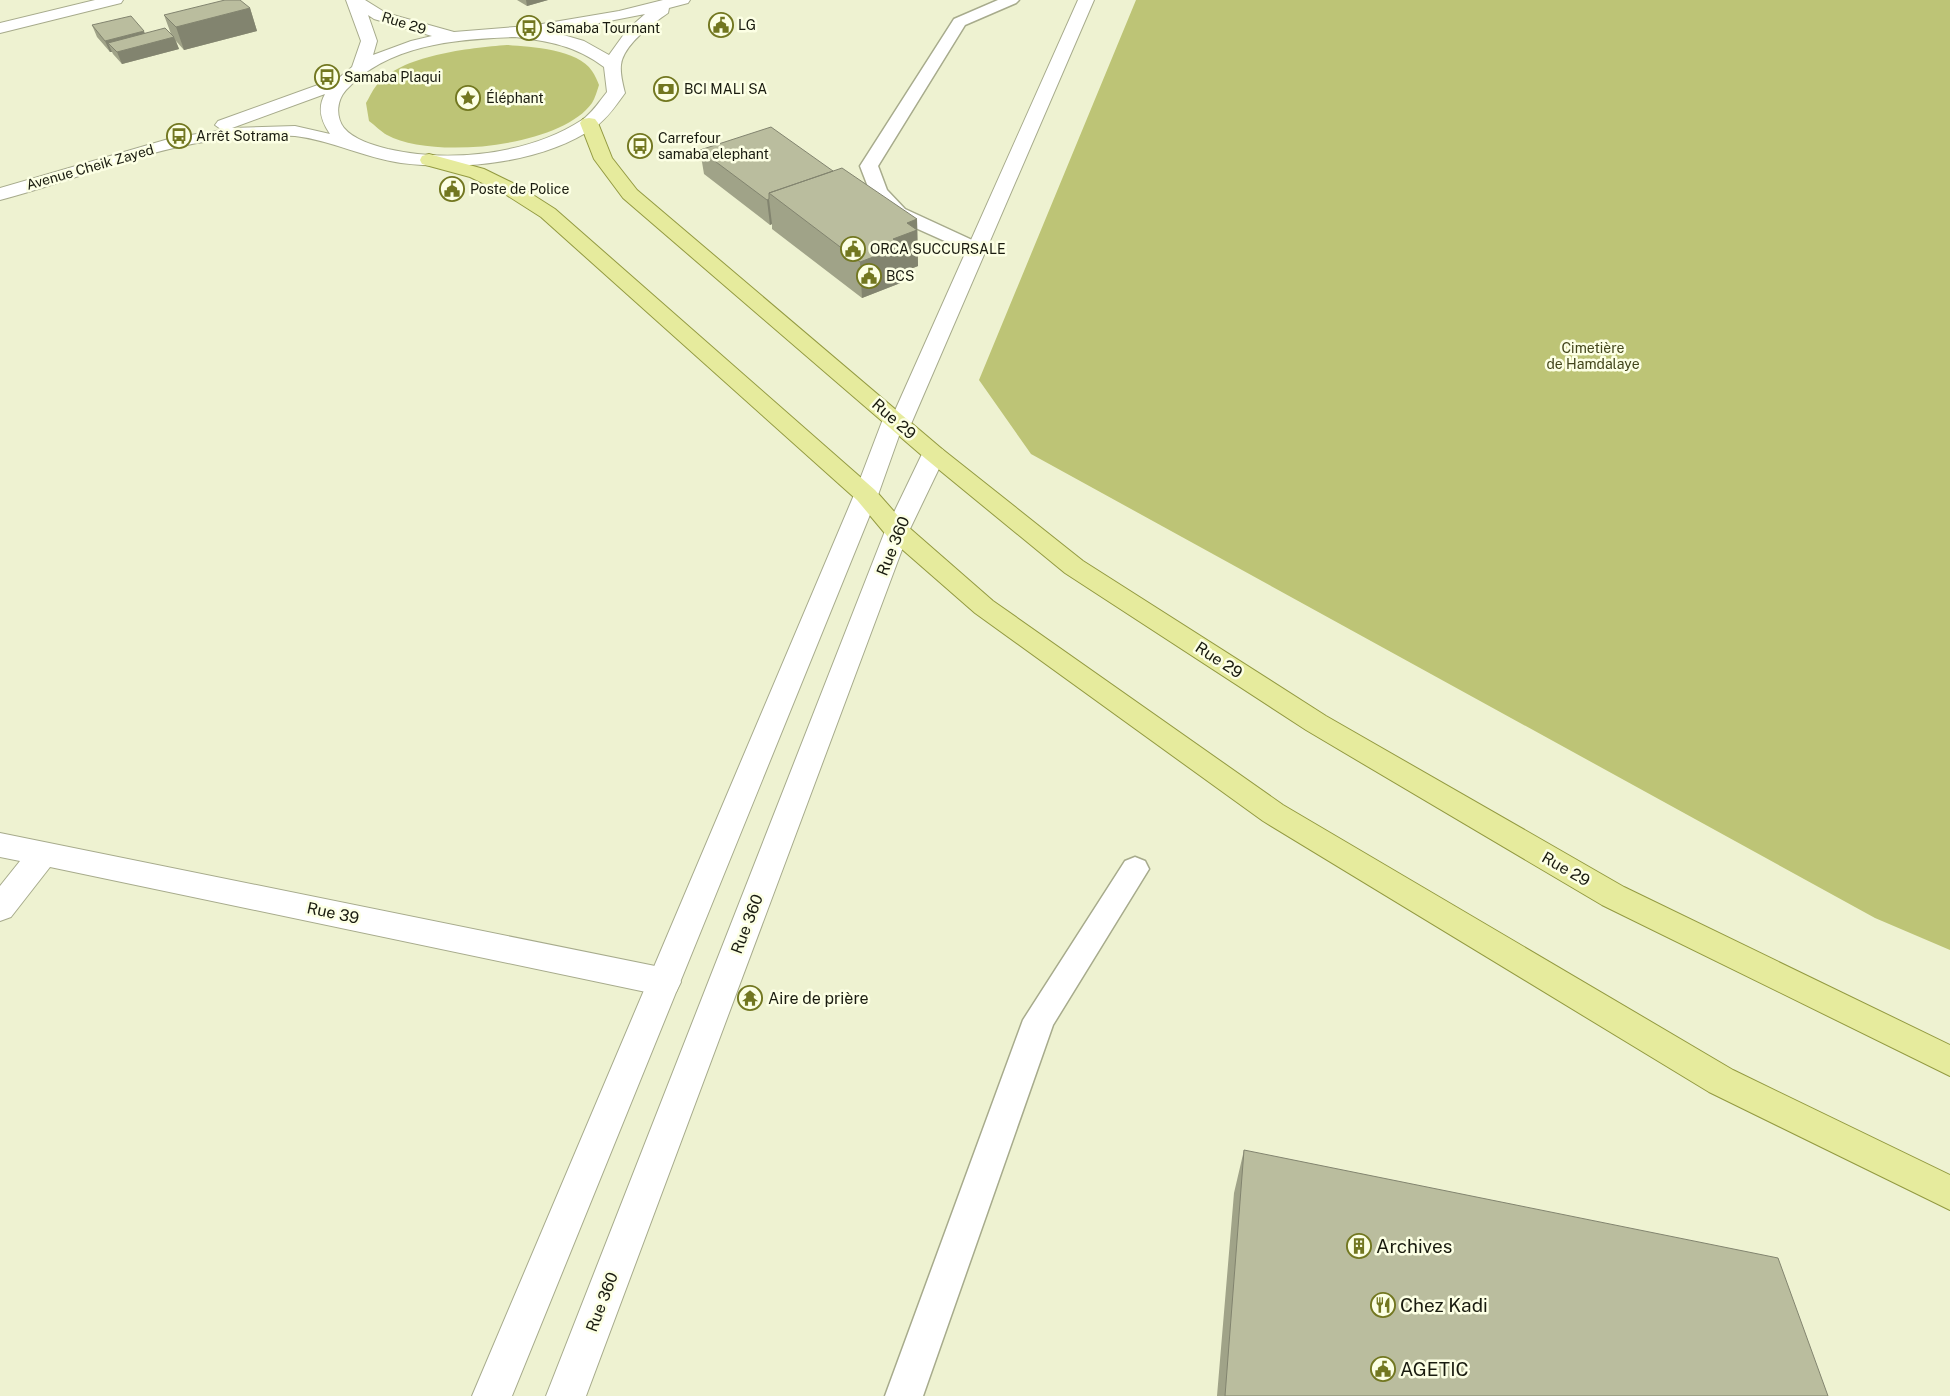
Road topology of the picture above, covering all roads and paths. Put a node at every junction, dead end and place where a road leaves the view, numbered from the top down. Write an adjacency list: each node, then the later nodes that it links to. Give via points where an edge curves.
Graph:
1 (115, 0): 6 (main road)
2 (1011, 0): 17 (lane, via 959,22 870,166 879,192 898,213)
3 (1086, 0): 17 (main road)
4 (355, 1): 8 (main road, Rue 29, via 380,16); 10 (main road, Rue 29, via 370,41)
5 (678, 1): 7 (main road, via 572,25); 9 (main road, via 637,26 621,46)
6 (0, 28)
7 (515, 32): 8 (main road); 9 (main road, via 558,37 591,48)
8 (454, 36): 10 (main road, via 403,48)
9 (612, 65): 12 (main road, via 616,93)
10 (360, 68): 11 (main road)
11 (343, 81): 13 (main road); 14 (main road, via 331,98 329,116 338,132)
12 (589, 123): 15 (main road, via 558,139 518,152 473,159); 18 (main road, Rue 29, via 603,159 630,194)
13 (178, 142): 14 (main road, Avenue Cheik Zayed, via 236,133 295,131); 16 (main road, Avenue Cheik Zayed)
14 (358, 146): 15 (main road, via 390,156)
15 (429, 160): 20 (main road, via 478,173 548,213)
16 (0, 194)
17 (976, 249): 18 (main road)
18 (897, 422): 19 (main road, Rue 29); 20 (main road)
19 (934, 454): 21 (main road, Rue 360); 27 (main road, Rue 29, via 1074,567 1316,723 1612,896)
20 (866, 496): 21 (main road); 26 (main road)
21 (897, 531): 28 (main road, via 984,607 1273,812 1721,1081); 30 (main road, Rue 360)
22 (0, 845): 23 (main road, Rue 39)
23 (43, 854): 25 (main road); 26 (main road, Rue 39)
24 (1135, 869): 31 (lane, via 1039,1020)
25 (0, 908)
26 (665, 982): 29 (main road)
27 (1950, 1061)
28 (1950, 1194)
29 (492, 1396)
30 (566, 1396)
31 (904, 1396)

